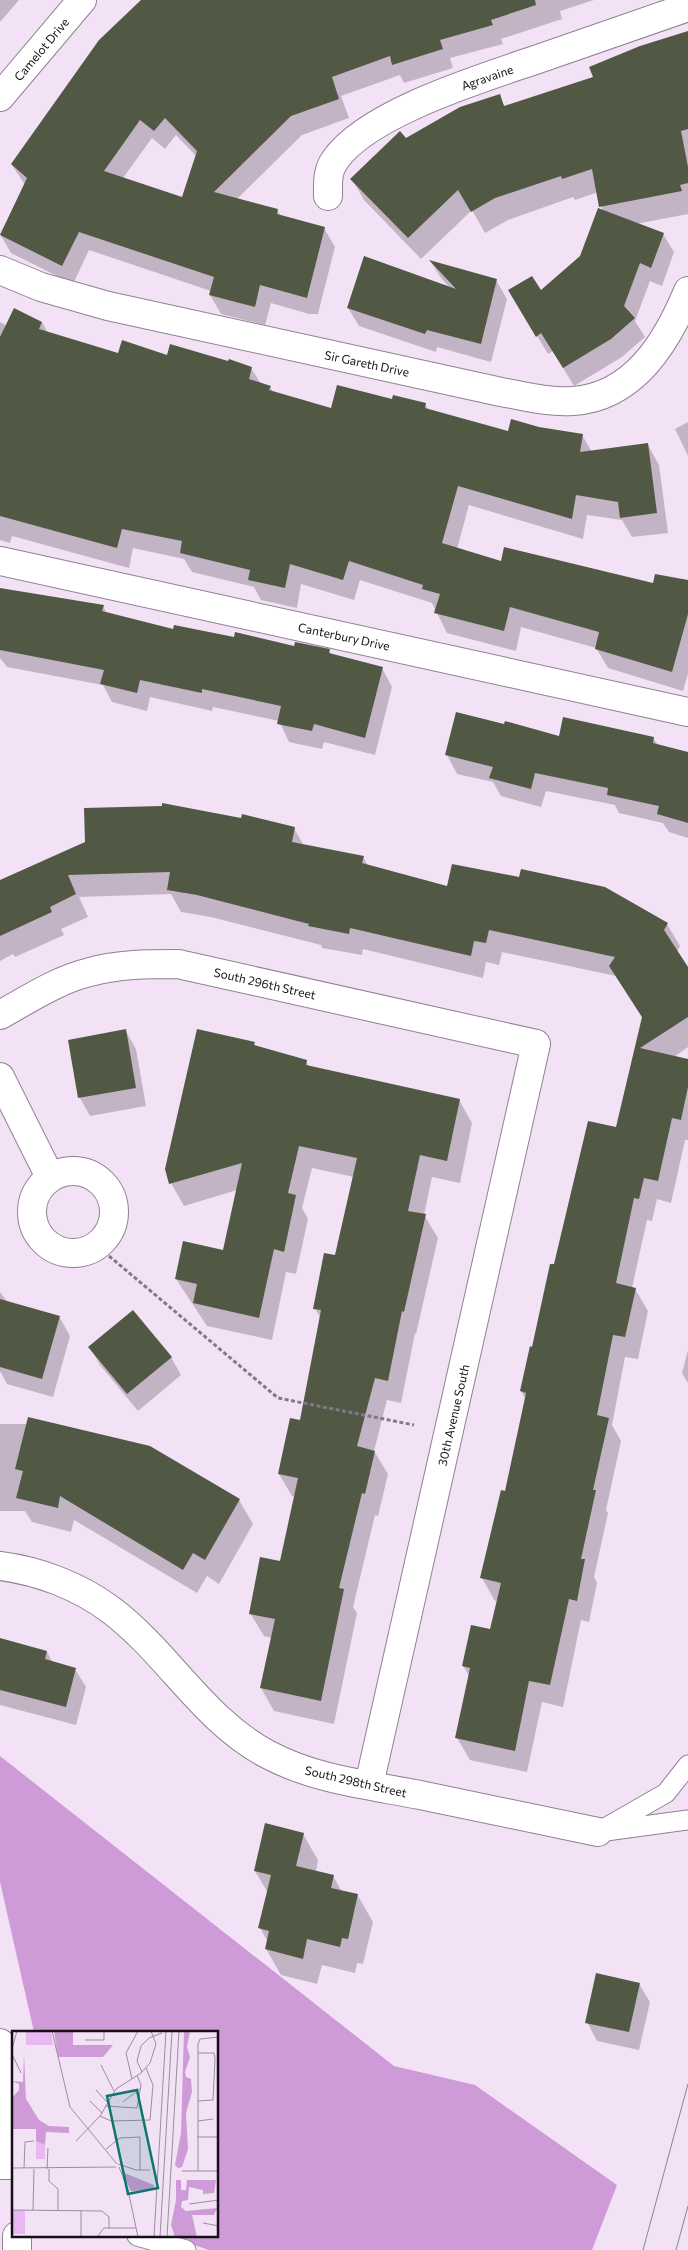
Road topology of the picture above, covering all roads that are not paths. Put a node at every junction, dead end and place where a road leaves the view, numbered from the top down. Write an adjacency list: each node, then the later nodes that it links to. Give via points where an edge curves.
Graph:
1 (82, 0): 3 (street, Camelot Drive)
2 (688, 7): 4 (street, Agravaine, via 448,91 409,108 345,148 331,167)
3 (0, 97)
4 (328, 196)
5 (0, 270): 6 (street, Sir Gareth Drive, via 41,287 108,306 500,392 558,401 597,397 637,373 666,336)
6 (688, 291)
7 (0, 560): 8 (street, Canterbury Drive)
8 (688, 712)
9 (0, 1015): 10 (street, South 296th Street, via 48,987 90,971 143,964 178,964)
10 (536, 1044): 15 (street, 30th Avenue South)
11 (0, 1077): 12 (street)
12 (50, 1177)
13 (0, 1566): 15 (street, South 298th Street, via 54,1579 111,1610 209,1711 266,1753 293,1766)
14 (688, 1764): 17 (lane, via 666,1793)
15 (369, 1786): 17 (street, South 298th Street)
16 (688, 1820): 17 (lane)
17 (598, 1832)
18 (0, 2043): 19 (street)
19 (12, 2135)
20 (144, 2238): 21 (lane)
21 (186, 2250)

